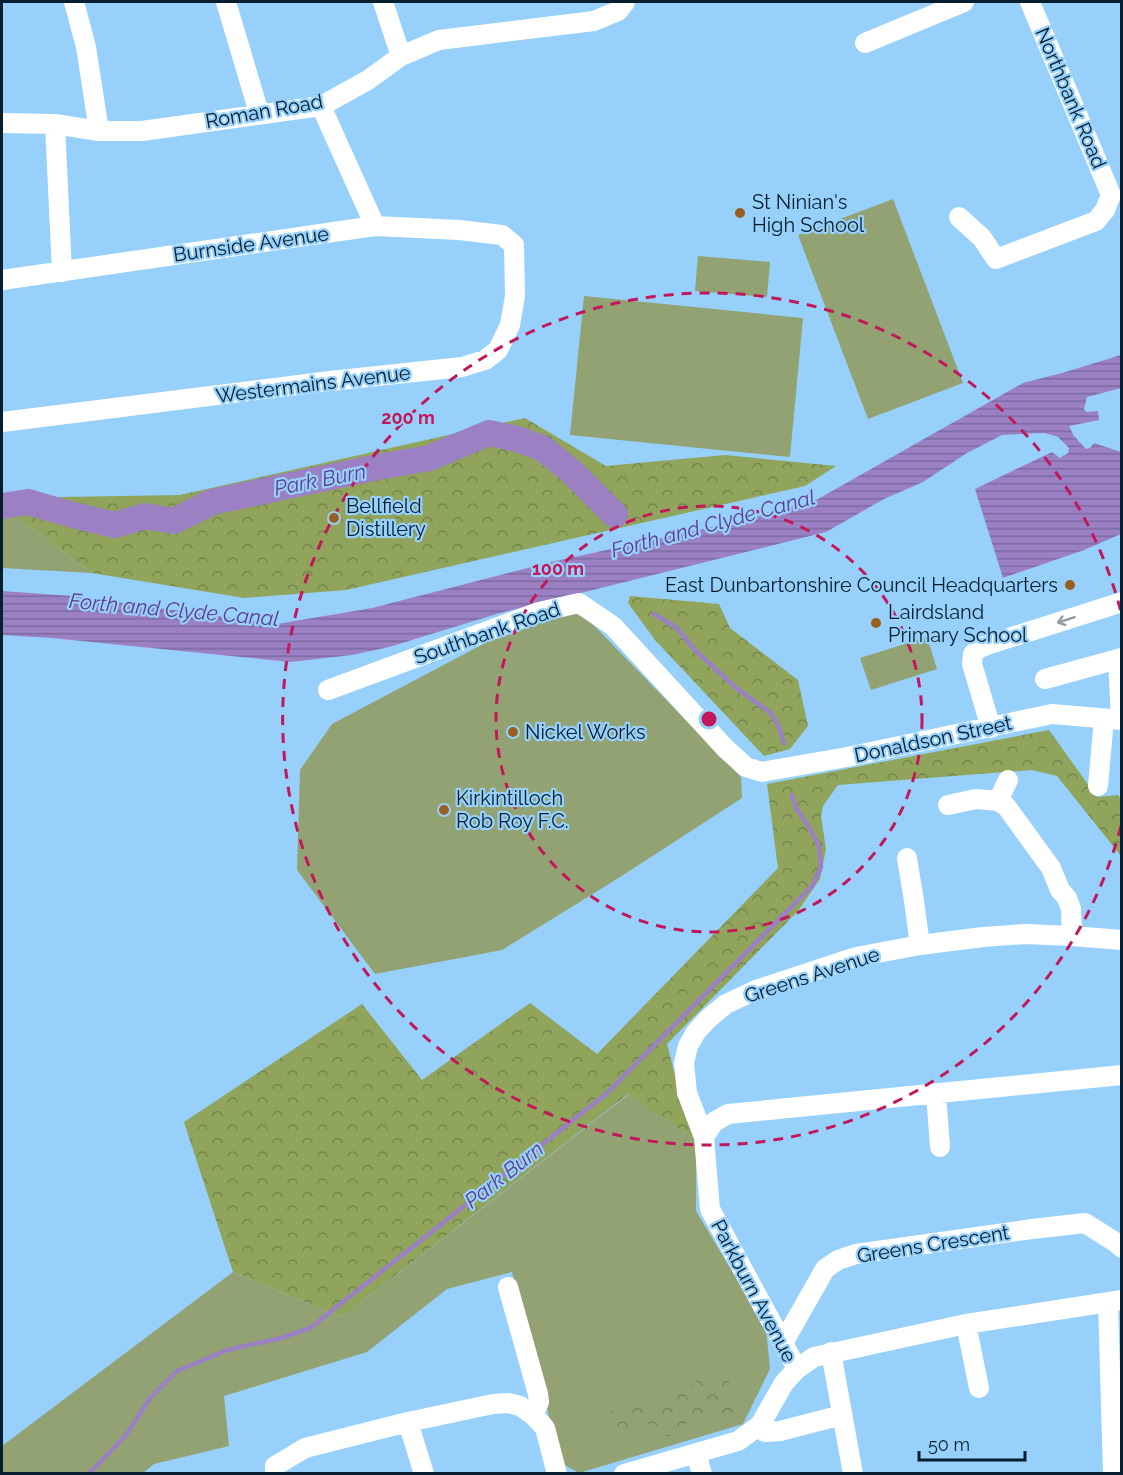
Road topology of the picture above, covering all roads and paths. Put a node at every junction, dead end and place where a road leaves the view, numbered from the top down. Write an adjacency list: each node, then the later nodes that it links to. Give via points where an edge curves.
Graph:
1 (74, 2): 13 (street, via 86,47)
2 (226, 2): 10 (street)
3 (383, 2): 8 (street)
4 (964, 2): 7 (street)
5 (1030, 2): 14 (street, Northbank Road)
6 (617, 5): 8 (street, Roman Road, via 594,21 439,40)
7 (865, 43)
8 (401, 56): 9 (street, Roman Road)
9 (321, 106): 10 (street, Roman Road); 16 (street)
10 (259, 113): 13 (street, Roman Road, via 142,131)
11 (2, 123): 12 (street, Roman Road)
12 (55, 124): 13 (street, Roman Road); 18 (street)
13 (99, 131)
14 (1116, 194): 15 (street, via 1096,221 996,259 982,238)
15 (959, 216)
16 (375, 226): 17 (street, Burnside Avenue); 18 (street, Burnside Avenue)
17 (502, 235): 20 (street, Westermains Avenue, via 514,245 515,296 510,325 498,350 484,360 462,367)
18 (62, 272): 19 (street, Burnside Avenue)
19 (2, 280)
20 (2, 422)
21 (1122, 602): 26 (street, one-way to 26, via 979,648 973,654 972,664)
22 (1120, 658): 23 (street); 25 (street)
23 (1045, 679)
24 (328, 690): 27 (street, Southbank Road, via 539,612 579,603 613,626 725,748 746,767)
25 (1116, 719): 26 (street, Donaldson Street, via 1052,714); 29 (street)
26 (990, 728): 27 (street, Donaldson Street)
27 (762, 772)
28 (1008, 780): 30 (street)
29 (1098, 786)
30 (998, 801): 31 (street, via 976,799); 33 (street, via 1006,806 1051,868 1071,909)
31 (948, 805)
32 (907, 858): 35 (street)
33 (1072, 936): 34 (street, Greens Avenue); 35 (street, Greens Avenue, via 1025,934)
34 (1122, 940)
35 (920, 945): 38 (street, Greens Avenue, via 856,957 756,990 709,1018 688,1046 684,1063 687,1093)
36 (1122, 1075): 37 (street)
37 (936, 1093): 38 (street, via 728,1114 714,1122); 39 (street)
38 (704, 1137): 44 (street, Parkburn Avenue, via 710,1209)
39 (940, 1148)
40 (1122, 1248): 44 (street, Greens Crescent, via 1085,1223 856,1254 825,1269)
41 (508, 1287): 48 (street, via 538,1394)
42 (1115, 1301): 43 (street); 59 (street)
43 (966, 1324): 45 (street); 47 (street)
44 (783, 1342): 46 (street, Parkburn Avenue)
45 (831, 1352): 46 (street, via 814,1357); 49 (street)
46 (797, 1369): 51 (street, Parkburn Avenue, via 784,1383)
47 (980, 1388)
48 (533, 1415): 50 (street, via 508,1403); 55 (street, via 545,1428)
49 (842, 1415): 51 (street, via 780,1431 765,1432); 58 (street)
50 (408, 1422): 53 (street, via 305,1448 275,1466); 54 (street)
51 (760, 1425): 52 (street, Parkburn Avenue, via 738,1442)
52 (696, 1453): 56 (street, Parkburn Avenue); 57 (street)
53 (275, 1473)
54 (424, 1473)
55 (557, 1473)
56 (624, 1473)
57 (702, 1473)
58 (854, 1473)
59 (1113, 1473)

